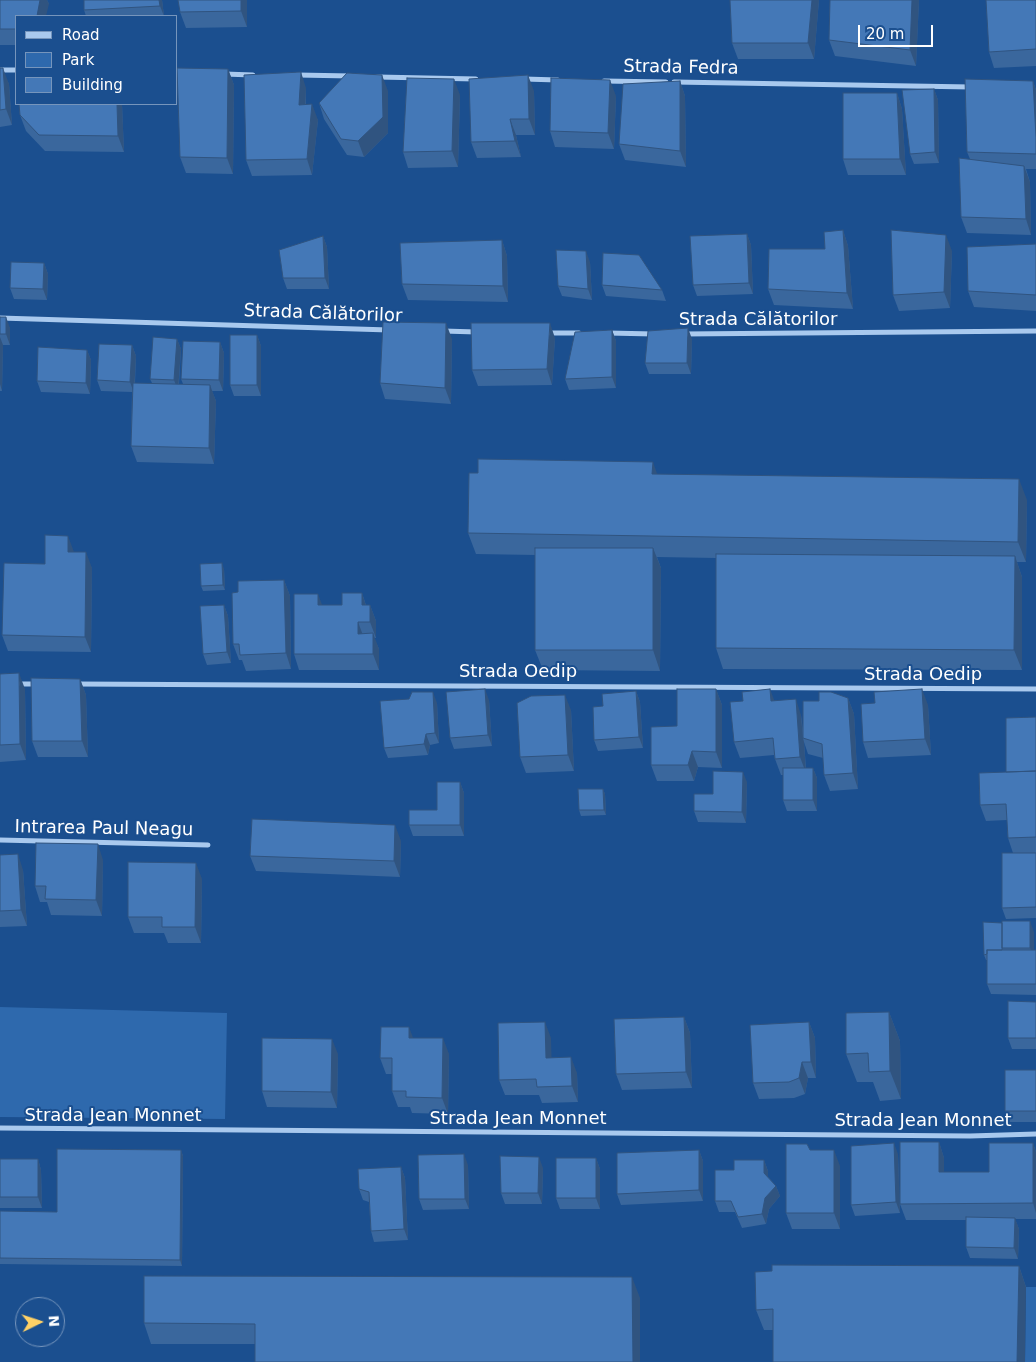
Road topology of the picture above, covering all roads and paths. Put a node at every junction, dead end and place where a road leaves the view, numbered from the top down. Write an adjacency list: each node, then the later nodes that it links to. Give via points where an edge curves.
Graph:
1 (0, 70): 2 (street)
2 (15, 70)
3 (216, 74): 4 (street)
4 (256, 75)
5 (286, 75): 6 (street)
6 (356, 76)
7 (366, 77): 8 (street)
8 (486, 79)
9 (516, 79): 10 (street)
10 (566, 80)
11 (596, 81): 12 (street, Strada Fedra)
12 (976, 87)
13 (0, 318): 14 (street, Strada Călătorilor)
14 (397, 330)
15 (437, 331): 17 (street)
16 (1036, 331): 22 (street, Strada Călătorilor)
17 (486, 332)
18 (546, 333): 19 (street)
19 (585, 333)
20 (605, 333): 21 (street, Strada Călătorilor)
21 (664, 334)
22 (674, 334)
23 (10, 684): 24 (street)
24 (40, 684)
25 (70, 684): 26 (street, Strada Oedip)
26 (1036, 689)
27 (0, 840): 28 (street, Intrarea Paul Neagu)
28 (208, 845)
29 (0, 1128): 30 (street, Strada Jean Monnet)
30 (1036, 1134)

